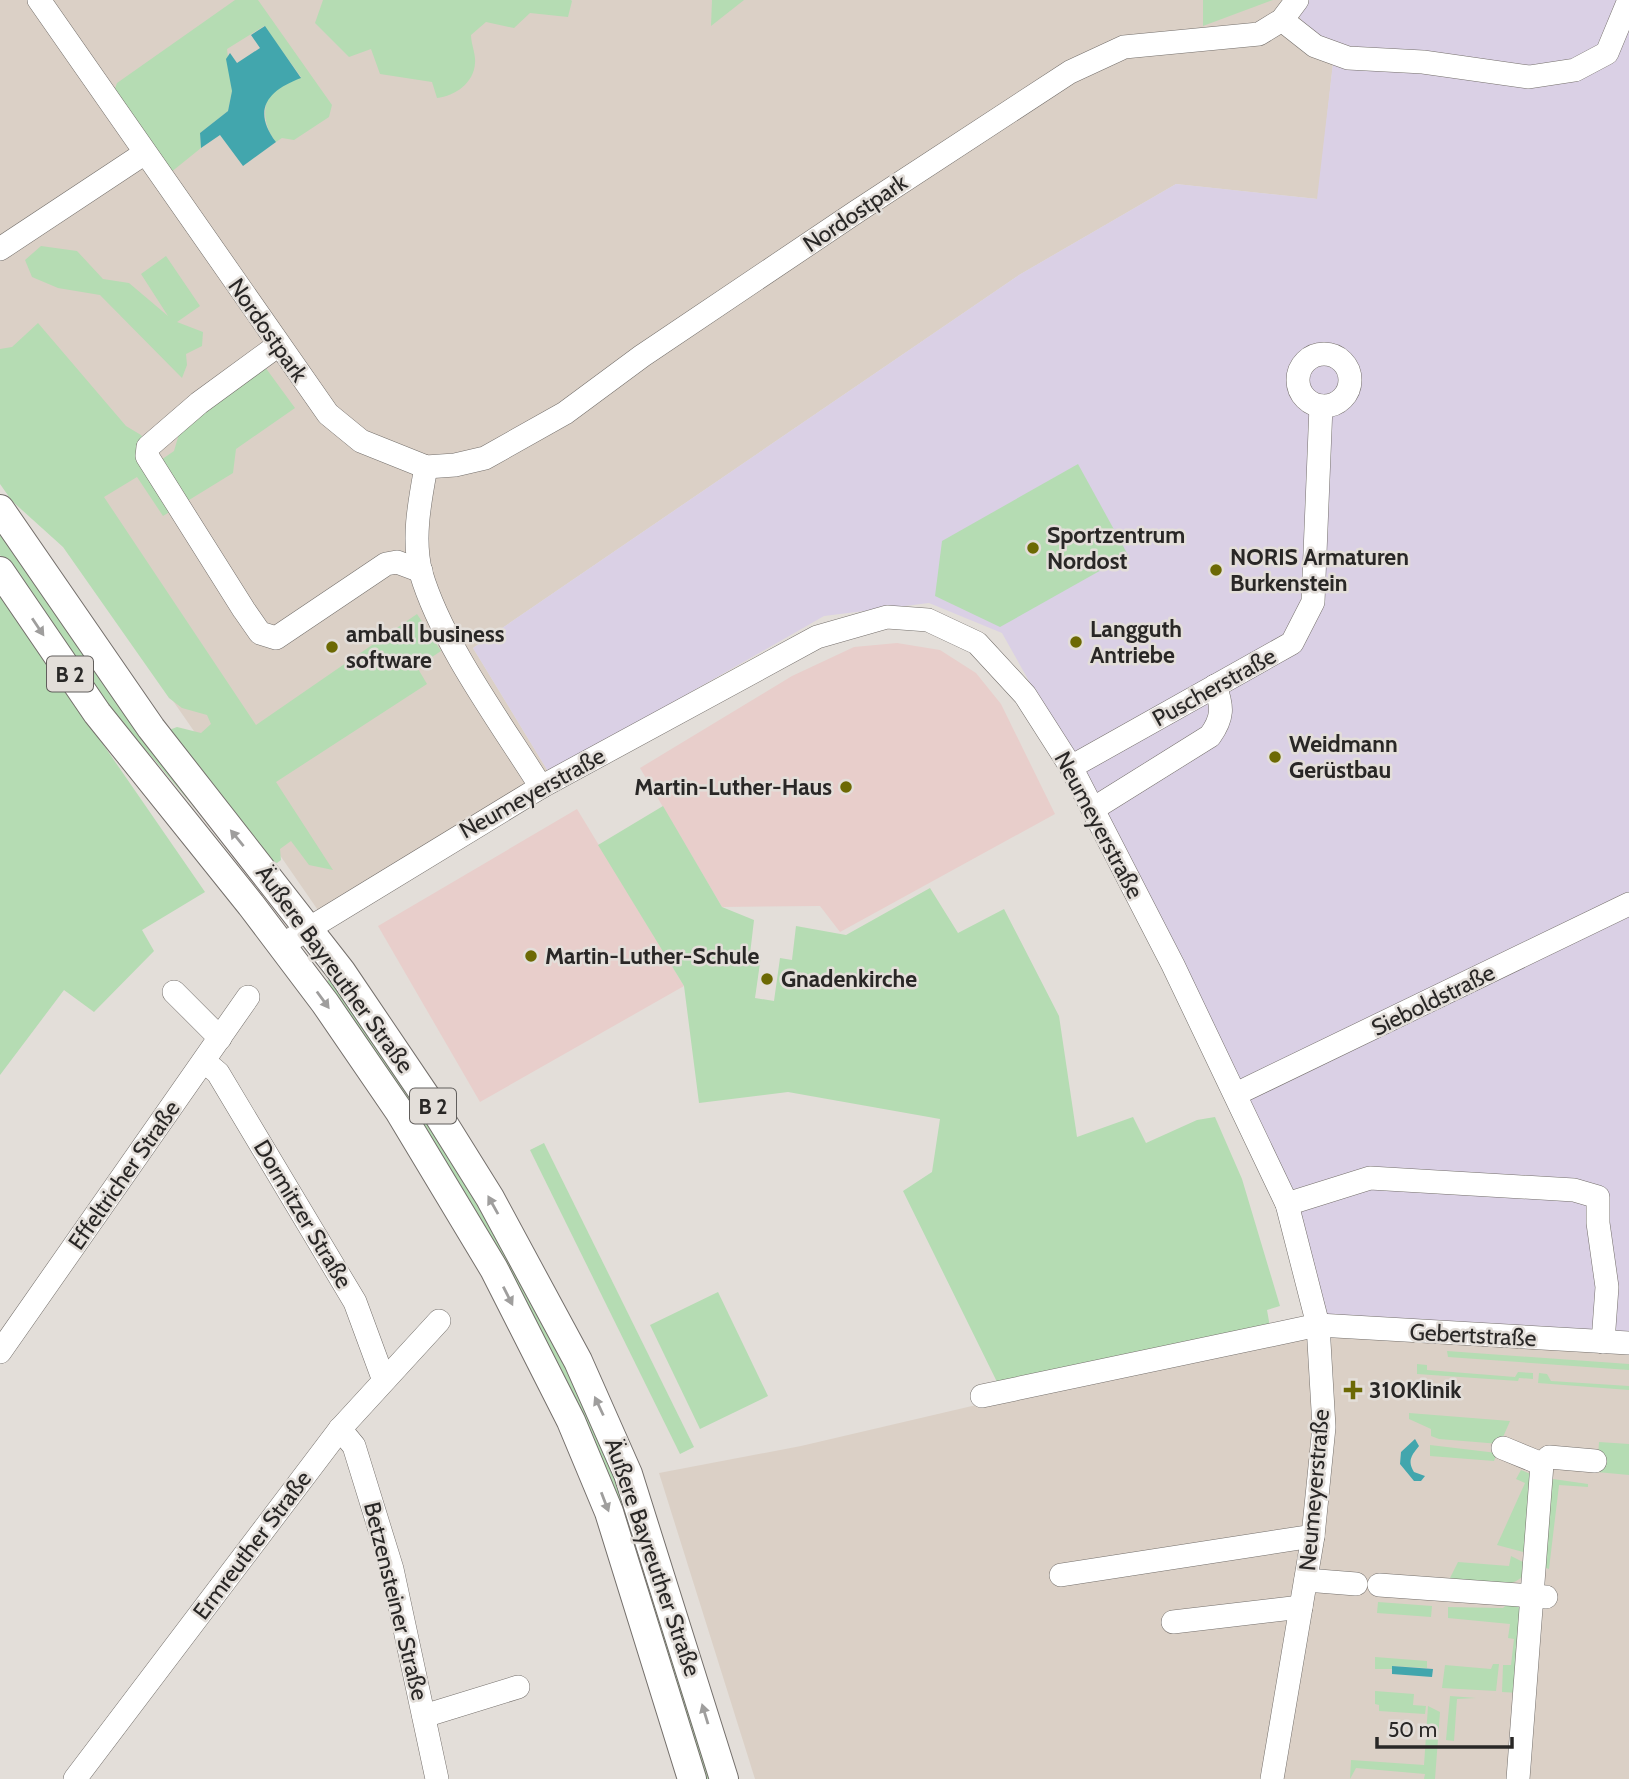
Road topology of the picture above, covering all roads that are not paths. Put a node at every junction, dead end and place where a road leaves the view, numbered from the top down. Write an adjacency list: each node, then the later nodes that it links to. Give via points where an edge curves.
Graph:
1 (40, 0): 5 (street, Nordostpark)
2 (1297, 0): 4 (street, Nordostpark)
3 (1629, 0): 4 (street, via 1607,53 1575,70 1529,77 1423,62 1348,58 1315,46)
4 (1282, 20): 9 (street, Nordostpark, via 1259,34 1124,47 1070,72 765,273 565,413 485,457)
5 (145, 153): 6 (street); 7 (street, Nordostpark)
6 (0, 249)
7 (277, 346): 9 (street, Nordostpark, via 328,414 361,441); 12 (street, via 148,447 147,456 244,610 260,632 276,638 386,564 397,562)
8 (1321, 407): 13 (street, Puscherstraße, via 1313,602 1292,643)
9 (426, 467): 12 (street, via 417,517)
10 (0, 509): 18 (main road, Äußere Bayreuther Straße / B 2, one-way to 10, via 151,728)
11 (0, 570): 19 (main road, Äußere Bayreuther Straße / B 2, one-way to 19, via 121,744)
12 (421, 571): 15 (street, via 477,687)
13 (1215, 686): 14 (street, Puscherstraße); 16 (street, via 1222,704 1220,722 1210,736)
14 (1071, 767): 15 (street, Neumeyerstraße, via 1025,695 977,643 929,620 881,617 817,637); 16 (street, Neumeyerstraße)
15 (541, 786): 18 (street, Neumeyerstraße)
16 (1093, 810): 24 (street, Neumeyerstraße)
17 (1629, 905): 24 (street, Sieboldstraße)
18 (308, 926): 19 (street, Neumeyerstraße); 50 (main road, Äußere Bayreuther Straße / B 2, one-way to 18, via 638,1501 578,1362 473,1170)
19 (282, 945): 49 (main road, Äußere Bayreuther Straße / B 2, one-way to 49, via 399,1111 456,1203 550,1376 609,1512)
20 (173, 992): 22 (street)
21 (248, 997): 22 (street, Effeltricher Straße)
22 (220, 1038): 23 (street, Effeltricher Straße)
23 (204, 1061): 30 (street, Effeltricher Straße); 31 (street, Dormitzer Straße, via 218,1073 355,1302)
24 (1236, 1094): 25 (street, Neumeyerstraße)
25 (1287, 1204): 27 (street, Neumeyerstraße); 28 (street, via 1370,1178 1574,1190 1598,1197 1607,1287)
26 (439, 1321): 31 (street, Ermreuther Straße)
27 (1318, 1325): 28 (street, Gebertstraße); 32 (street, Gebertstraße); 37 (street, Neumeyerstraße, via 1324,1427)
28 (1603, 1342): 29 (street, Gebertstraße)
29 (1629, 1343)
30 (0, 1352)
31 (383, 1378): 33 (street, Ermreuther Straße)
32 (982, 1396)
33 (340, 1429): 46 (street, Betzensteiner Straße, via 354,1446 392,1569); 47 (street, Ermreuther Straße)
34 (1503, 1448): 36 (street)
35 (1595, 1461): 36 (street, via 1549,1457)
36 (1542, 1464): 42 (street)
37 (1313, 1536): 38 (street); 39 (street, Neumeyerstraße)
38 (1061, 1575)
39 (1306, 1580): 40 (street); 43 (street, Neumeyerstraße)
40 (1356, 1584)
41 (1379, 1586): 42 (street)
42 (1538, 1596): 52 (street)
43 (1301, 1607): 44 (street); 51 (street, Neumeyerstraße)
44 (1173, 1622)
45 (518, 1687): 46 (street)
46 (424, 1716): 48 (street, Betzensteiner Straße)
47 (75, 1779)
48 (437, 1779)
49 (692, 1779)
50 (724, 1779)
51 (1272, 1779)
52 (1518, 1779)

